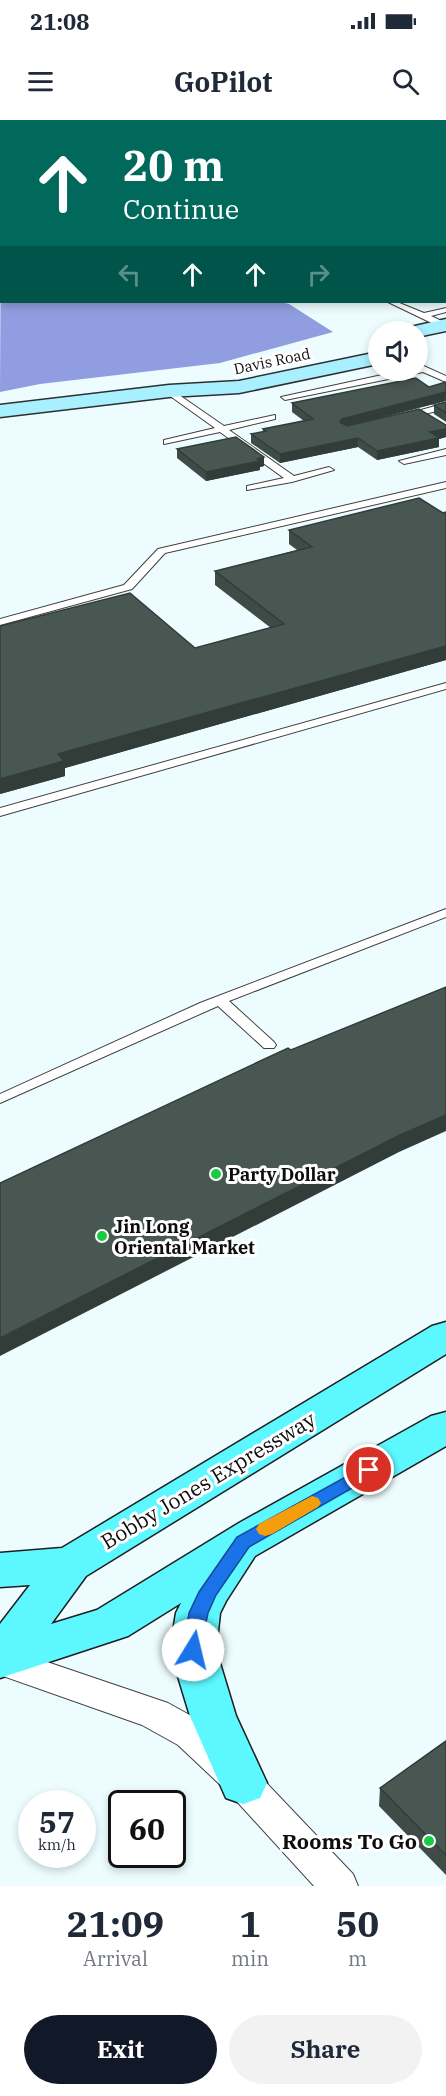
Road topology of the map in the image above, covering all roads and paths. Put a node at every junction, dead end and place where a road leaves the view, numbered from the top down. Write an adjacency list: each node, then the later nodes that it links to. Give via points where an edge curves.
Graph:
1 (393, 303): 2 (lane)
2 (414, 321)
3 (428, 325): 4 (main road)
4 (445, 326): 6 (main road)
5 (368, 341): 11 (main road, Davis Road, via 212,374)
6 (428, 350)
7 (368, 360): 11 (main road, Davis Road, via 239,387)
8 (428, 367): 10 (lane)
9 (368, 375): 12 (lane)
10 (446, 379)
11 (169, 391): 14 (main road, Davis Road); 19 (lane)
12 (285, 397)
13 (446, 406): 15 (lane)
14 (0, 411)
15 (420, 412): 17 (lane); 18 (lane)
16 (272, 417): 19 (lane)
17 (399, 417)
18 (429, 418)
19 (223, 429): 20 (lane); 24 (lane)
20 (167, 442)
21 (446, 452): 22 (lane)
22 (404, 461)
23 (329, 470): 24 (lane)
24 (292, 479): 26 (lane)
25 (446, 485): 27 (lane, via 162,551 128,587)
26 (250, 488)
27 (0, 622)
28 (446, 686): 29 (lane)
29 (0, 812)
30 (446, 913): 31 (lane)
31 (220, 1000): 32 (lane); 33 (lane)
32 (269, 1045)
33 (0, 1099)
34 (446, 1336): 37 (main road, Bobby Jones Expressway)
35 (446, 1427): 36 (main road)
36 (243, 1542): 39 (main road, via 112,1623); 40 (main road, via 198,1613 193,1650 213,1716)
37 (70, 1564): 38 (main road); 39 (main road, Bobby Jones Expressway)
38 (0, 1570)
39 (0, 1659): 40 (street, via 155,1714 191,1734)
40 (243, 1783): 41 (street)
41 (339, 1886)

